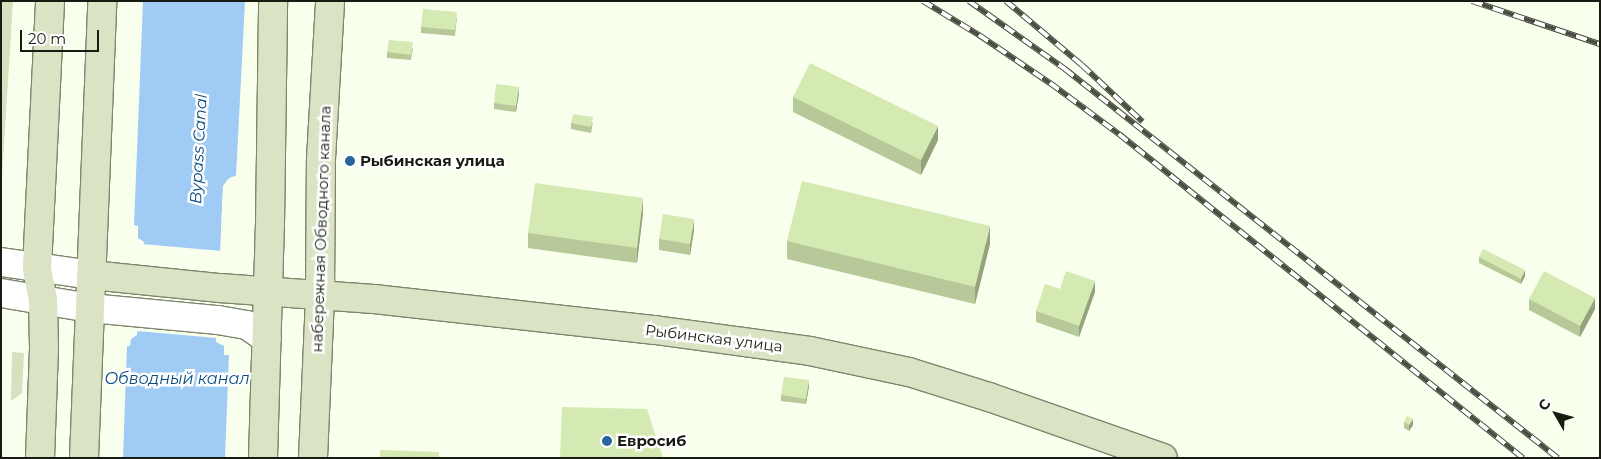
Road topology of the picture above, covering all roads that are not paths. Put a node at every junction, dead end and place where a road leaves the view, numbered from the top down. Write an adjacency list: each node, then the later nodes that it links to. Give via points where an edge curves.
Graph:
1 (50, 1): 6 (main road)
2 (273, 1): 8 (main road)
3 (330, 1): 10 (main road, набережная Обводного канала, via 321,159)
4 (102, 5): 7 (main road)
5 (1, 262): 6 (street)
6 (37, 268): 7 (street); 11 (main road)
7 (91, 275): 8 (main road, Рыбинская улица); 12 (main road)
8 (268, 292): 10 (main road, Рыбинская улица); 13 (main road)
9 (1, 293): 11 (street)
10 (320, 296): 17 (main road, набережная Обводного канала); 18 (main road, Рыбинская улица, via 428,305 810,351 909,372)
11 (43, 300): 12 (street); 14 (main road)
12 (90, 308): 13 (street, via 247,325); 15 (main road)
13 (267, 339): 16 (main road)
14 (40, 458)
15 (84, 458)
16 (262, 458)
17 (313, 458)
18 (1163, 458)

